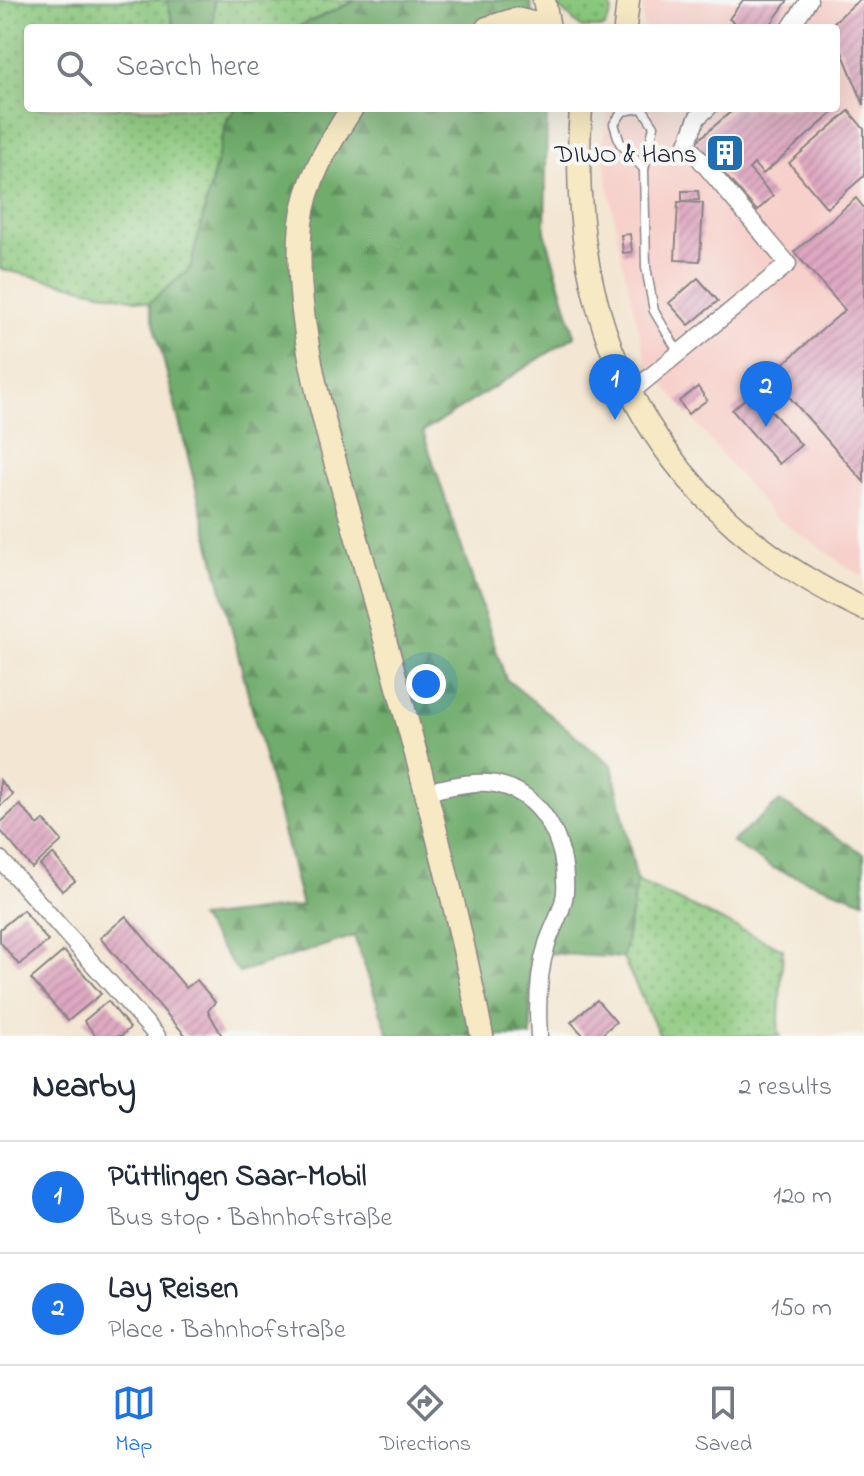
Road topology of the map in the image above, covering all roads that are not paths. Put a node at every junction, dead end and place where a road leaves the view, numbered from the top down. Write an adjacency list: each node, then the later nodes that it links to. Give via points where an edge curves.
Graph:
1 (544, 0): 6 (street)
2 (628, 0): 7 (street)
3 (809, 0): 8 (street)
4 (500, 24): 5 (street, via 516,19)
5 (534, 24)
6 (548, 24)
7 (625, 24)
8 (793, 24)
9 (349, 112): 18 (street, via 316,165 302,221 299,286 323,414)
10 (581, 112): 16 (street, via 579,186 585,247 612,357)
11 (622, 112): 14 (lane, via 614,124 620,143)
12 (645, 112): 14 (lane, via 654,126)
13 (704, 112): 15 (street, via 687,144 788,264)
14 (644, 169): 15 (lane, via 646,267 654,311)
15 (680, 355): 16 (street)
16 (630, 393): 17 (street, via 663,451 705,500 759,547)
17 (864, 609)
18 (427, 791): 21 (street); 22 (street, via 488,783 517,791 542,810 561,845 566,894 546,947 537,1007)
19 (0, 859): 20 (street)
20 (157, 1036)
21 (482, 1036)
22 (539, 1036)

